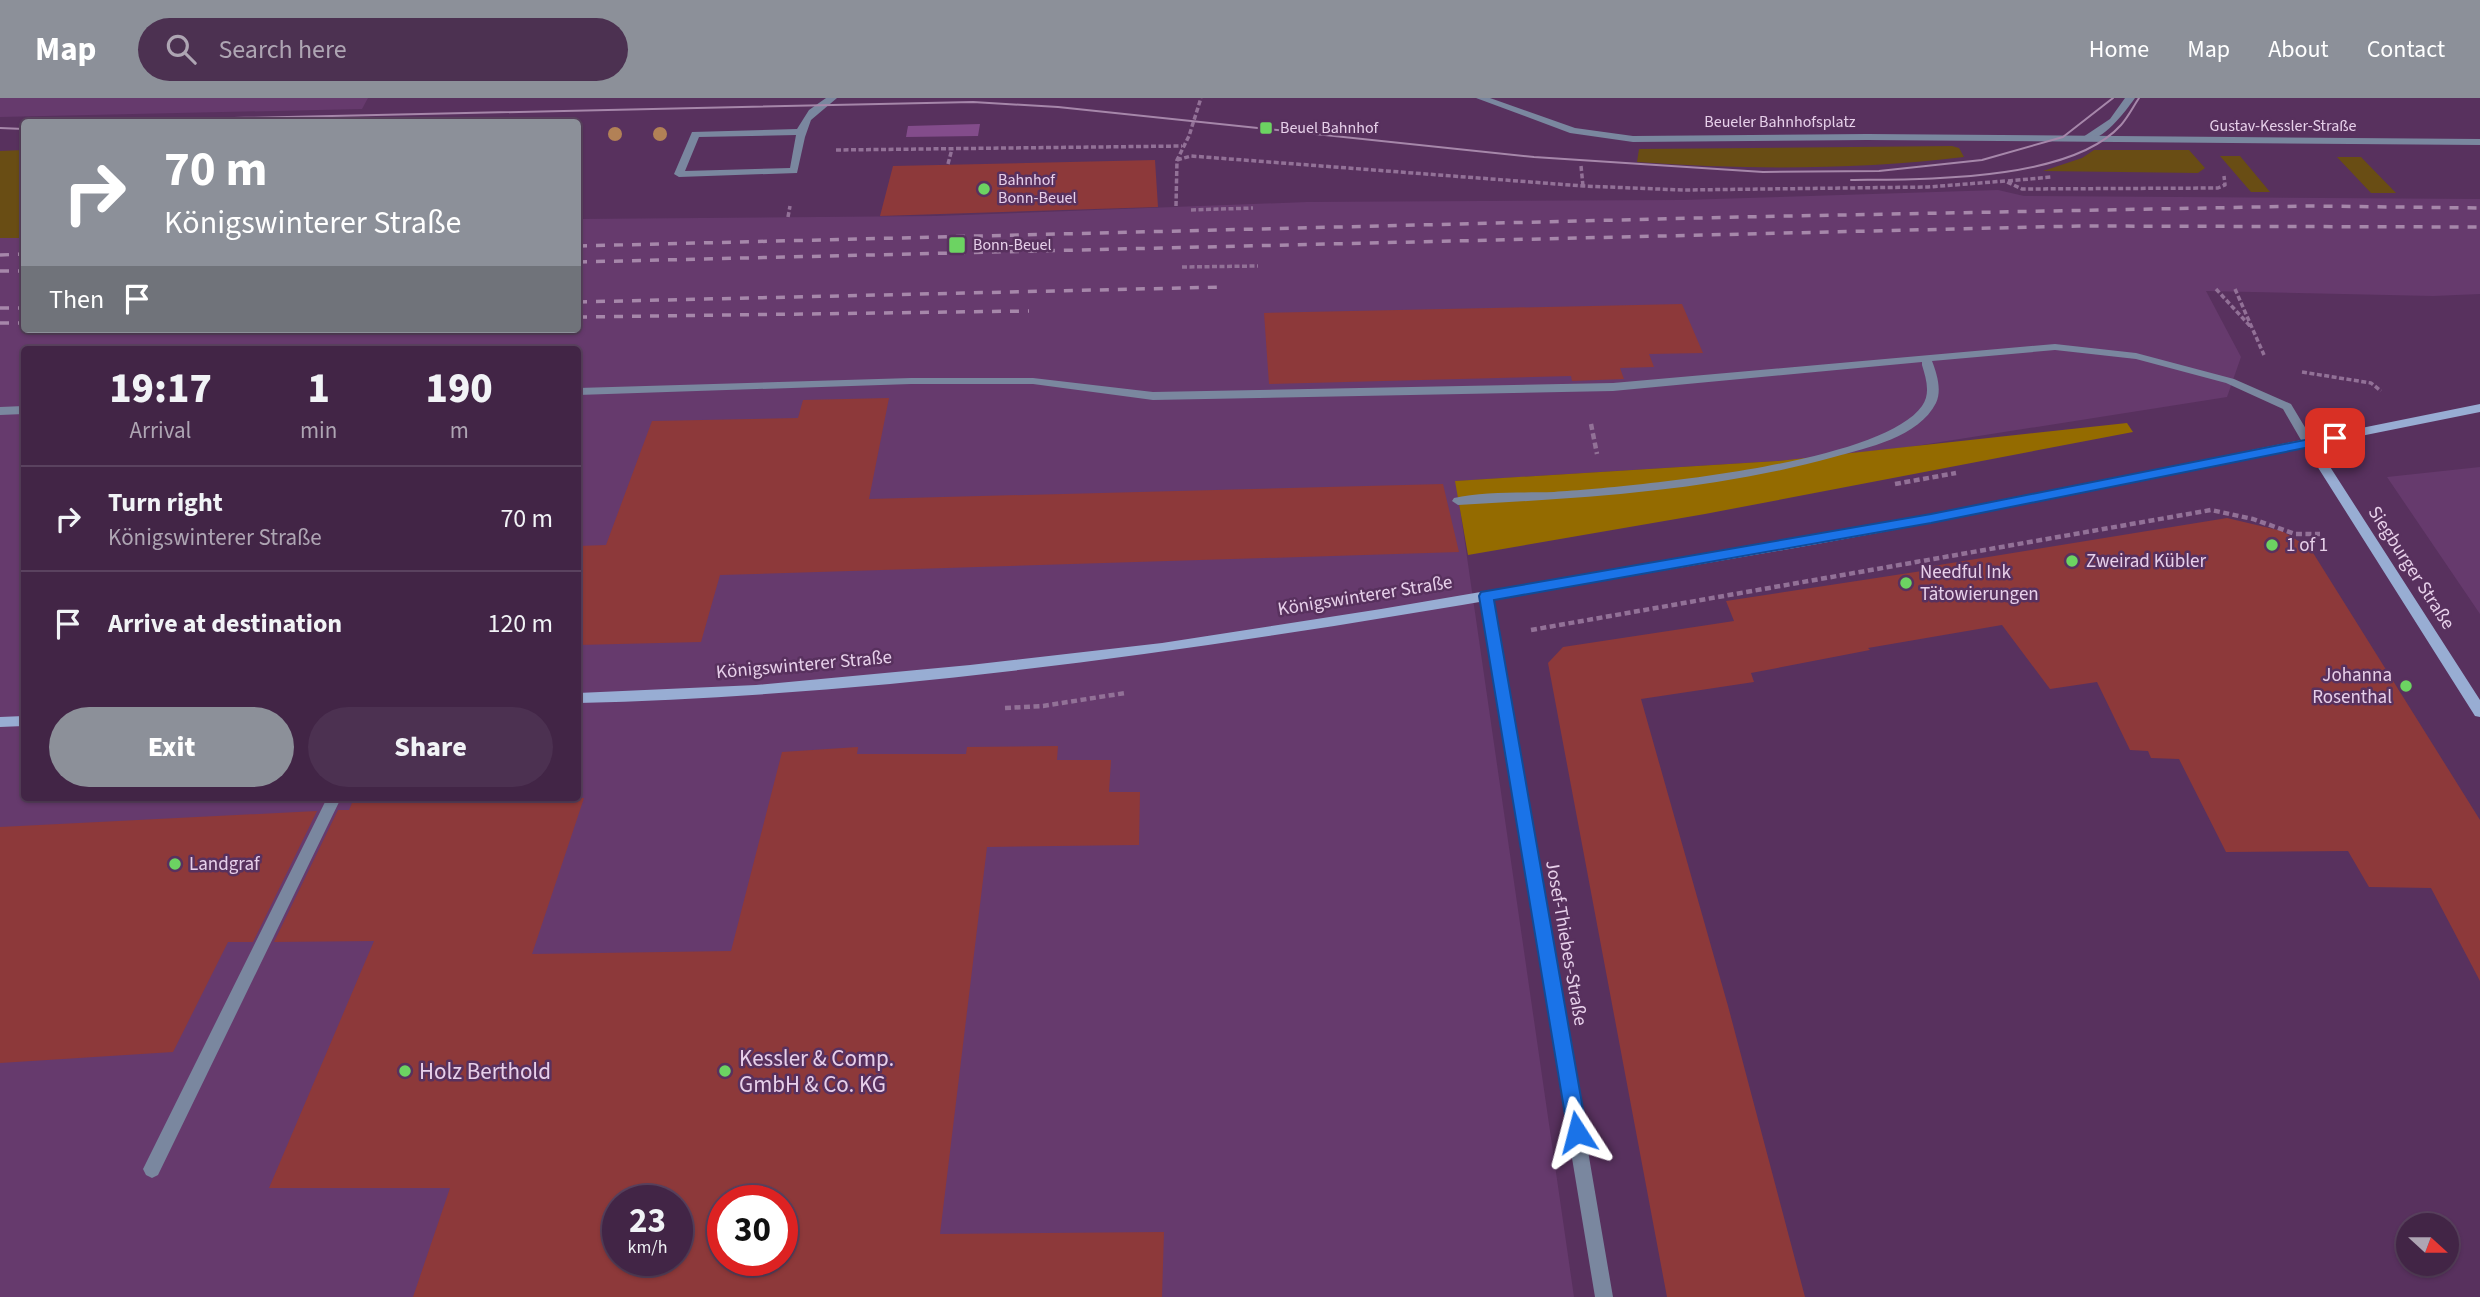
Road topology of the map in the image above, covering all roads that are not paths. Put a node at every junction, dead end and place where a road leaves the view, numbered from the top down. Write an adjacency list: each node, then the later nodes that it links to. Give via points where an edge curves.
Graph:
1 (832, 98): 4 (street, via 808,114)
2 (1481, 98): 5 (street, Beueler Bahnhofsplatz, via 1573,131 1622,138)
3 (2130, 98): 5 (street, via 2113,121)
4 (800, 132): 4 (street, via 794,171 679,174 695,134)
5 (2086, 139): 6 (street, Gustav-Kessler-Straße)
6 (2480, 142)
7 (1926, 359): 8 (street, via 1601,387 1153,396 1033,381 925,381); 12 (street, via 2055,347 2136,356 2230,381 2287,407); 13 (street, via 1934,385 1928,408 1901,430 1852,448 1787,467 1688,485)
8 (581, 392)
9 (2480, 408): 12 (main road, Königswinterer Straße)
10 (21, 410): 11 (street)
11 (0, 411)
12 (2309, 444): 14 (main road, Königswinterer Straße, via 1931,519); 16 (main road, Siegburger Straße)
13 (1458, 501)
14 (1486, 596): 15 (main road, Königswinterer Straße, via 1162,648 970,670 756,690); 21 (street, Josef-Thiebes-Straße)
15 (581, 698)
16 (2480, 712)
17 (21, 721): 18 (main road)
18 (0, 722)
19 (333, 801): 20 (street)
20 (152, 1169)
21 (1604, 1297)

